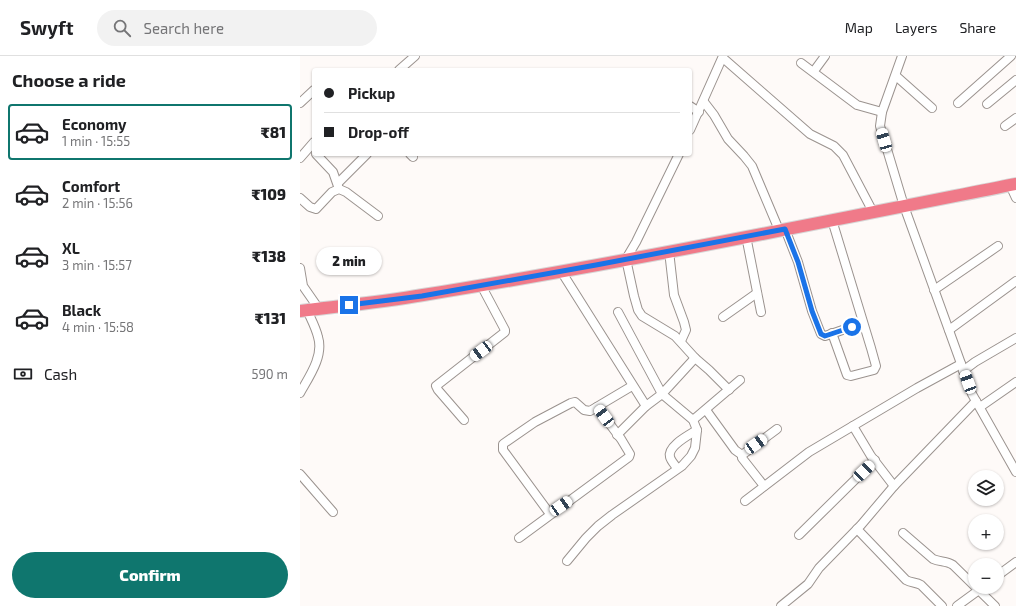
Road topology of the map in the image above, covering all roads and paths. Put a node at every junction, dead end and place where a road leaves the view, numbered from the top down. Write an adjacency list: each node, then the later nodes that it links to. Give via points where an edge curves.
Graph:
1 (415, 56): 7 (street)
2 (902, 56): 9 (street)
3 (1011, 56): 14 (street)
4 (723, 57): 12 (street); 33 (street, via 810,134 834,146 843,155)
5 (823, 57): 8 (street)
6 (801, 63): 8 (street)
7 (401, 68)
8 (814, 72): 19 (street, via 857,105)
9 (896, 76): 17 (street); 19 (street)
10 (1016, 80): 15 (street)
11 (312, 92): 13 (street)
12 (704, 102): 18 (street); 36 (street, via 728,139 752,166)
13 (300, 103)
14 (958, 103)
15 (987, 104)
16 (692, 107): 18 (street)
17 (932, 108)
18 (699, 112): 21 (street)
19 (882, 112): 32 (street, via 880,126)
20 (1016, 118): 22 (street)
21 (692, 126)
22 (1005, 126)
23 (312, 150): 27 (street)
24 (319, 156): 29 (street, via 333,172)
25 (365, 156): 29 (street)
26 (678, 156): 40 (street)
27 (300, 158)
28 (1013, 185): 31 (street); 32 (highway)
29 (339, 186): 30 (street, via 316,209); 34 (street)
30 (300, 198)
31 (1016, 198)
32 (904, 206): 33 (highway); 45 (street)
33 (873, 212): 35 (highway)
34 (378, 216)
35 (832, 220): 36 (highway); 52 (street)
36 (782, 229): 37 (highway); 54 (street, via 798,262 819,331 823,336)
37 (746, 236): 39 (highway); 46 (street)
38 (998, 246): 45 (street)
39 (669, 251): 40 (highway); 56 (street, via 674,294 686,330)
40 (626, 259): 42 (highway); 56 (street, via 634,296 642,316)
41 (300, 268): 47 (street, via 303,286)
42 (561, 271): 44 (highway); 61 (street)
43 (1016, 281): 53 (street)
44 (480, 285): 47 (highway, via 422,296); 69 (street, via 505,332 436,386)
45 (934, 290): 53 (street)
46 (757, 293): 50 (street); 51 (street)
47 (319, 308): 48 (highway)
48 (304, 311): 63 (street, via 319,337 320,349 317,361)
49 (618, 312): 64 (street)
50 (761, 312)
51 (723, 317)
52 (863, 323): 54 (street); 54 (street, via 876,366 871,371 847,375)
53 (949, 330): 58 (street)
54 (832, 333)
55 (1016, 338): 58 (street)
56 (681, 341): 57 (street)
57 (695, 358): 62 (street); 64 (street)
58 (962, 368): 65 (street); 71 (street, via 917,388)
59 (740, 380): 62 (street)
60 (1016, 382): 65 (street)
61 (632, 386): 66 (street); 67 (street)
62 (729, 390): 68 (street)
63 (300, 393)
64 (662, 394): 66 (street); 70 (street)
65 (978, 404): 78 (street); 81 (street)
66 (646, 406): 74 (street)
67 (597, 407): 74 (street); 84 (street, via 587,411 575,402 571,403 535,422 503,444 503,450)
68 (706, 410): 70 (street); 75 (street, via 735,450)
69 (464, 420)
70 (693, 420): 73 (street)
71 (853, 426): 76 (street); 80 (street, via 809,452)
72 (777, 429): 75 (street)
73 (697, 430): 77 (street, via 695,448 691,456); 77 (street, via 670,450 670,456)
74 (617, 435): 84 (street, via 629,457)
75 (742, 455): 80 (street)
76 (875, 460): 81 (street); 87 (street)
77 (677, 468): 89 (street, via 598,526)
78 (1016, 472)
79 (300, 474): 83 (street)
80 (764, 486): 82 (street)
81 (894, 486): 85 (street)
82 (745, 501)
83 (333, 512)
84 (550, 514): 88 (street)
85 (857, 529): 95 (street, via 819,568 808,584); 96 (street, via 906,580 921,585)
86 (903, 533): 92 (street, via 933,559 938,562 949,562)
87 (799, 535)
88 (519, 538)
89 (567, 561)
90 (1016, 562): 91 (street)
91 (1004, 571)
92 (968, 578)
93 (973, 594): 97 (street)
94 (984, 594): 98 (street)
95 (781, 606)
96 (942, 606)
97 (957, 606)
98 (994, 606)

